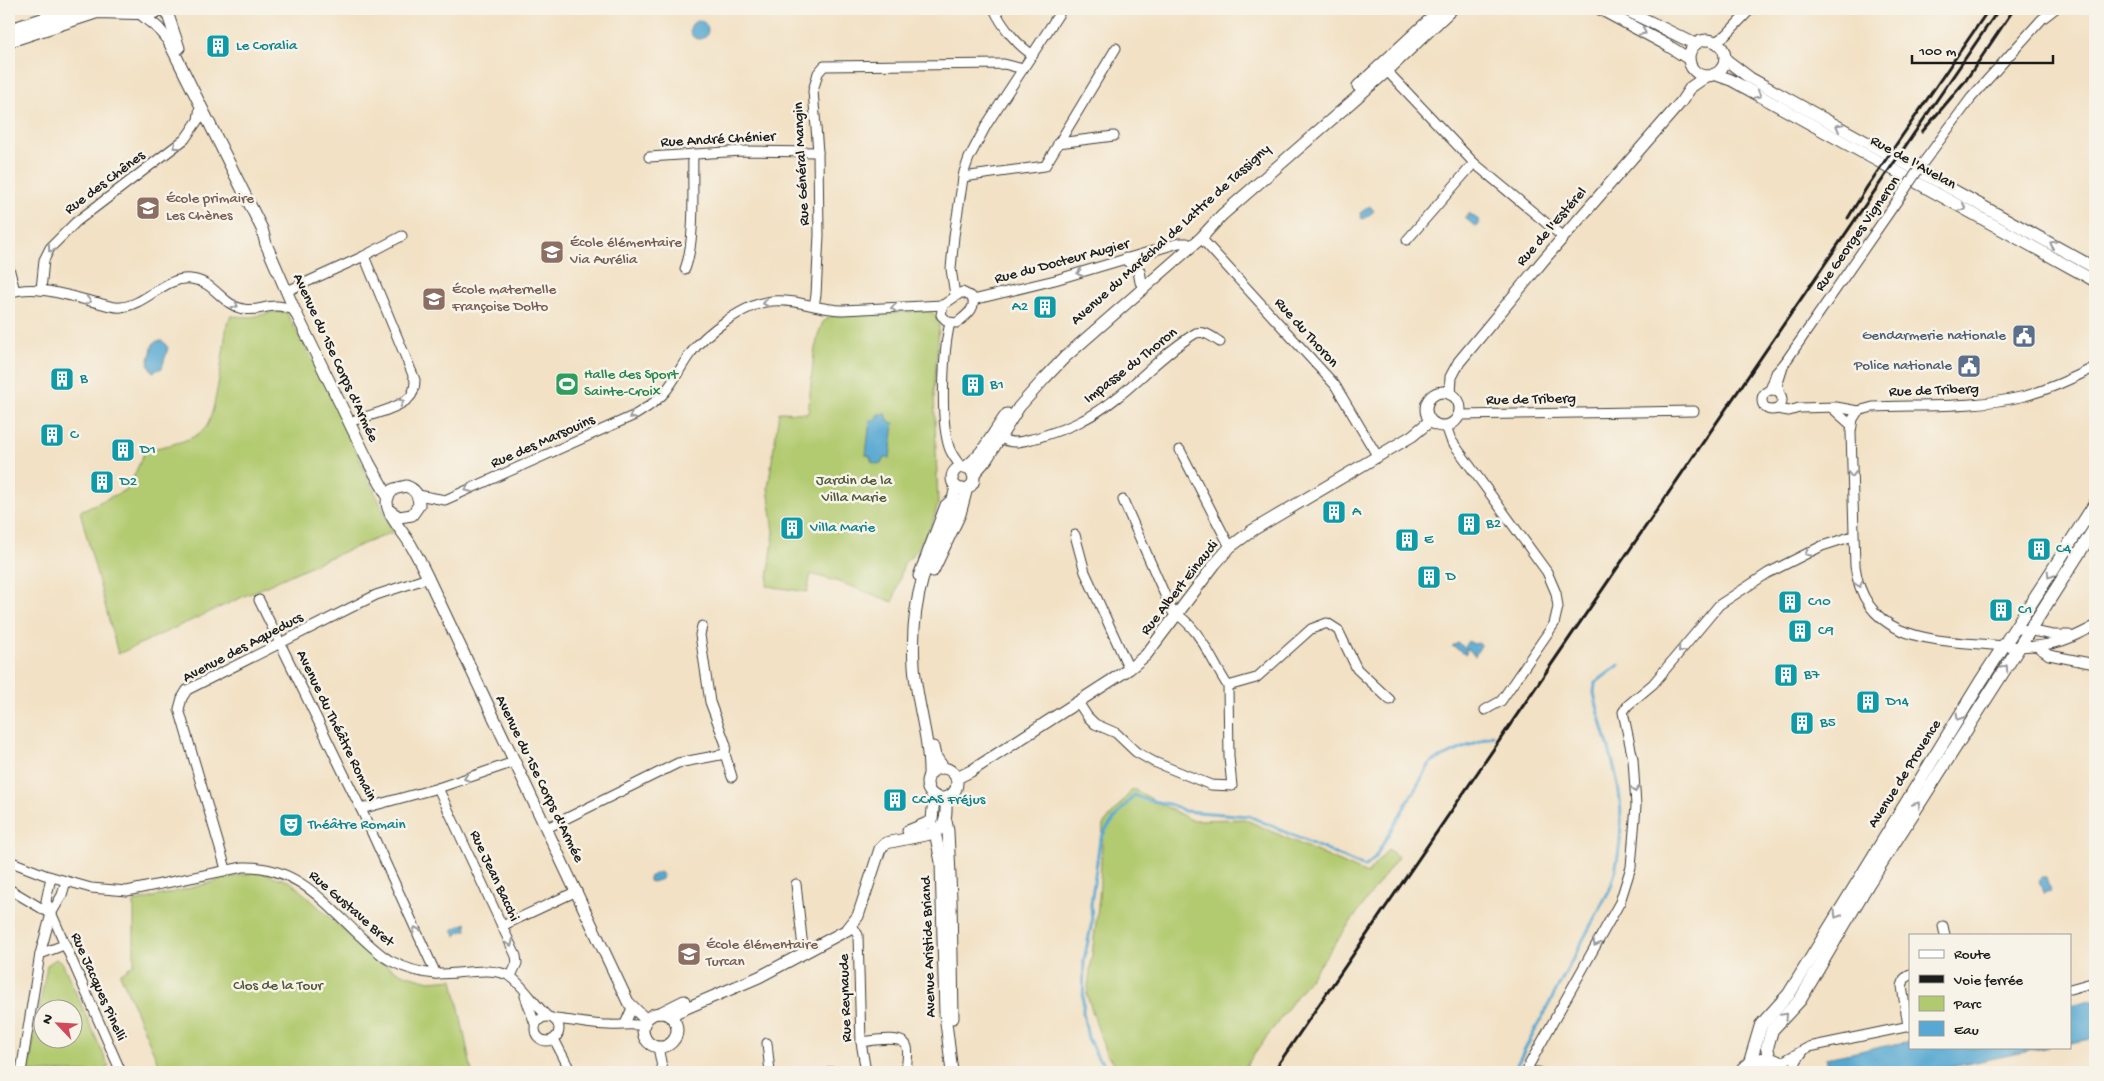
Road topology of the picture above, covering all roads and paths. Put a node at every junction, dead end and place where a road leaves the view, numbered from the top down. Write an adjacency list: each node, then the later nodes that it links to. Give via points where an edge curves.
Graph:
1 (75, 9): 13 (main road)
2 (161, 9): 12 (main road)
3 (166, 9): 32 (main road, Avenue du 15e Corps d'Armée, via 178,46)
4 (994, 9): 19 (street, via 1014,38)
5 (1062, 9): 19 (street)
6 (1441, 9): 14 (main road, Avenue du Maréchal de Lattre de Tassigny)
7 (1452, 9): 23 (main road, Avenue du Maréchal de Lattre de Tassigny)
8 (1600, 9): 21 (main road, one-way to 21, via 1668,45)
9 (1624, 9): 17 (main road)
10 (1752, 9): 16 (street, via 1726,36)
11 (2055, 9): 57 (street, Rue Georges Vigneron, bridge, via 1971,98)
12 (135, 12): 15 (main road, via 97,12); 26 (main road, Avenue du 15e Corps d'Armée, via 158,28 168,40)
13 (9, 30)
14 (1410, 37): 23 (street, Avenue du Maréchal de Lattre de Tassigny, via 1408,44 1389,63); 39 (main road, Avenue du Maréchal de Lattre de Tassigny)
15 (9, 40)
16 (1715, 42): 17 (main road, via 1705,40); 20 (main road)
17 (1695, 44): 21 (main road, via 1691,49)
18 (1116, 48): 28 (street)
19 (1033, 55): 22 (street)
20 (1725, 59): 24 (main road, via 1722,68); 43 (main road, Rue de l'Avelan, one-way to 20, via 1750,78)
21 (1691, 64): 24 (main road, via 1702,75); 25 (main road)
22 (1023, 69): 29 (street, Rue Général Mangin, via 1004,64 824,66 818,73 813,91); 34 (street, via 976,143)
23 (1388, 71): 33 (street); 37 (main road, Avenue du Maréchal de Lattre de Tassigny, via 1222,215)
24 (1711, 75): 25 (main road, Rue de l'Estérel); 45 (main road, Rue de l'Avelan, one-way to 45, via 1748,89)
25 (1691, 87): 36 (main road, Rue de l'Estérel)
26 (200, 106): 32 (main road, Avenue du 15e Corps d'Armée); 47 (street, Rue des Chênes, one-way to 47, via 198,120 184,139 76,222 50,248 44,260)
27 (1114, 136): 28 (street)
28 (1058, 143): 34 (street, via 1045,166)
29 (818, 152): 30 (street, Rue André Chénier); 52 (street, Rue Général Mangin, via 819,235)
30 (693, 154): 31 (street, Rue André Chénier); 44 (street, via 689,259)
31 (649, 157)
32 (230, 161): 48 (main road, Avenue du 15e Corps d'Armée, via 271,242)
33 (1474, 163): 36 (street); 38 (street)
34 (963, 177): 50 (street, via 951,269)
35 (402, 236): 40 (street)
36 (1563, 237): 60 (main road, Rue de l'Estérel, via 1459,362 1451,377)
37 (1201, 238): 72 (main road, Avenue du Maréchal de Lattre de Tassigny, via 1065,358 1019,407); 74 (street, Rue du Thoron, via 1335,386)
38 (1407, 240)
39 (1187, 243): 41 (street, Rue du Docteur Augier); 46 (main road, Avenue du Maréchal de Lattre de Tassigny)
40 (364, 256): 48 (street); 68 (street, one-way to 40, via 408,400 415,380)
41 (1126, 259): 46 (main road, via 1138,271); 51 (street, Rue du Docteur Augier, one-way to 51)
42 (9, 268): 49 (street)
43 (2095, 268)
44 (685, 269)
45 (2095, 281)
46 (1141, 282): 75 (main road, Avenue du Maréchal de Lattre de Tassigny, via 1034,382)
47 (41, 290): 49 (street); 54 (street, one-way to 54, via 119,308 177,280 189,278 210,285 234,306 244,309 273,305)
48 (290, 290): 54 (main road, Avenue du 15e Corps d'Armée); 68 (main road, Avenue du 15e Corps d'Armée)
49 (12, 292)
50 (955, 295): 51 (street, via 965,293); 53 (street)
51 (973, 300): 55 (street, via 972,309 957,323)
52 (814, 305): 53 (street, one-way to 52, via 836,310); 78 (street, Rue des Marsouins, one-way to 78, via 794,300 757,304 723,324 698,344 665,392 635,415 445,500)
53 (942, 305): 55 (street, via 942,316)
54 (295, 311): 79 (main road, Avenue du 15e Corps d'Armée)
55 (950, 323): 75 (street, via 944,431 950,450)
56 (1220, 342): 72 (street, Impasse du Thoron, via 1208,334 1196,333 1084,420 1022,442 1011,443)
57 (1784, 364): 59 (street, Rue Georges Vigneron, via 1776,373); 61 (street, Rue Georges Vigneron, via 1778,383)
58 (2095, 367): 66 (street, Rue de Triberg, via 2050,388 2001,400 1873,407)
59 (1770, 390): 61 (street); 64 (street, via 1764,393 1762,402 1768,410)
60 (1450, 394): 67 (main road, via 1459,402); 69 (main road, via 1440,392 1430,398 1426,409)
61 (1781, 396): 63 (street, Rue de Triberg); 64 (street)
62 (1832, 407): 63 (street, Rue de Triberg); 66 (street, Rue de Triberg); 70 (street)
63 (1799, 408): 64 (street, Rue de Triberg)
64 (1777, 410)
65 (1694, 411): 67 (street, Rue de Triberg)
66 (1858, 411): 70 (street)
67 (1460, 414): 71 (main road, via 1455,422)
68 (355, 420): 76 (main road, Avenue du 15e Corps d'Armée, via 380,472)
69 (1430, 421): 71 (main road); 74 (main road, Rue Albert Einaudi)
70 (1851, 425): 86 (street, one-way to 86)
71 (1446, 426): 106 (street, via 1451,440 1547,572 1558,607 1554,624 1501,701)
72 (1000, 437): 75 (main road, Avenue du Maréchal de Lattre de Tassigny, via 986,460)
73 (1180, 450): 88 (street)
74 (1378, 456): 88 (main road, Rue Albert Einaudi)
75 (967, 470): 77 (main road, via 973,482); 77 (main road, via 954,470 951,477)
76 (398, 487): 78 (main road, via 411,488); 79 (main road)
77 (959, 491): 109 (main road, via 960,514 927,584 918,639 918,665 935,756); 110 (main road, via 923,576 914,632 917,696 929,758)
78 (418, 495): 83 (main road, via 417,510)
79 (388, 496): 82 (main road)
80 (1123, 500): 91 (street, via 1172,611)
81 (2095, 504): 94 (main road, Avenue de Provence, one-way to 94)
82 (390, 511): 83 (main road, via 399,517); 87 (main road, Avenue du 15e Corps d'Armée)
83 (409, 517): 87 (main road, Avenue du 15e Corps d'Armée)
84 (2095, 528): 95 (main road, Avenue de Provence)
85 (1075, 535): 102 (street, via 1085,572)
86 (1853, 536): 98 (street, one-way to 98, via 1859,586 1867,603 1886,624 1926,638); 165 (street, one-way to 165, via 1822,546 1768,573 1719,605 1653,684 1623,712 1633,759 1636,806 1631,868 1620,902)
87 (411, 545): 89 (main road, Avenue du 15e Corps d'Armée)
88 (1230, 547): 91 (main road, Rue Albert Einaudi)
89 (428, 578): 97 (street, Avenue des Aqueducs, via 376,595); 108 (main road, Avenue du 15e Corps d'Armée)
90 (259, 600): 97 (street, Avenue du Théâtre Romain)
91 (1178, 614): 102 (main road, Rue Albert Einaudi, via 1146,655); 103 (street, via 1199,635)
92 (702, 626): 107 (street, via 700,635 710,702 726,745)
93 (2095, 626): 96 (street)
94 (2016, 628): 95 (street); 98 (main road, Avenue de Provence)
95 (2030, 630): 96 (street, via 2053,635); 100 (main road, Avenue de Provence)
96 (2077, 635): 99 (street)
97 (281, 643): 116 (street, Avenue du Théâtre Romain); 122 (street, Avenue des Aqueducs, via 187,690 179,709)
98 (2004, 646): 100 (street); 155 (main road, Avenue de Provence, one-way to 155, via 1790,994 1761,1025)
99 (2036, 646): 100 (street); 101 (street, via 2049,655)
100 (2018, 648): 154 (main road, Avenue de Provence, one-way to 100, via 1767,1048 1772,1030 1800,1000 1868,884)
101 (2095, 664)
102 (1130, 669): 105 (main road, Rue Albert Einaudi)
103 (1228, 686): 104 (street, via 1256,678 1310,629 1326,623 1338,630 1357,669); 105 (street, via 1232,786 1211,785 1154,762 1136,752 1116,733 1095,724)
104 (1390, 700)
105 (1078, 702): 112 (main road, Rue Albert Einaudi)
106 (1485, 710)
107 (725, 754): 111 (street); 119 (street, via 678,764)
108 (514, 762): 113 (street, one-way to 113); 119 (main road, Avenue du 15e Corps d'Armée)
109 (943, 767): 110 (main road); 112 (main road, via 951,770)
110 (929, 775): 114 (main road, via 927,784)
111 (732, 776)
112 (957, 778): 115 (main road, via 956,790)
113 (438, 788): 116 (street); 130 (street, Rue Jean Bacchi)
114 (934, 796): 115 (main road); 117 (main road, Avenue Aristide Briand)
115 (946, 798): 118 (main road, Avenue Aristide Briand)
116 (361, 809): 134 (street, Avenue du Théâtre Romain, one-way to 116)
117 (932, 820): 120 (main road, Avenue Aristide Briand); 132 (main road, via 878,843 851,919 842,928)
118 (946, 821): 120 (main road); 164 (main road, Avenue Aristide Briand, via 953,1018)
119 (547, 828): 127 (main road, Avenue du 15e Corps d'Armée)
120 (935, 833): 129 (main road, via 883,845); 163 (main road, Avenue Aristide Briand, via 940,862 945,1014)
121 (9, 861): 123 (street, Rue Gustave Bret)
122 (226, 869): 124 (street, Rue Gustave Bret, via 129,891 103,890); 134 (street, Rue Gustave Bret, via 259,866 290,876 314,892 387,958 419,972)
123 (51, 877): 124 (street, Rue Gustave Bret); 128 (street, Rue Jacques Pinelli, via 46,901)
124 (66, 881): 128 (street)
125 (796, 884): 132 (street)
126 (9, 889): 128 (street)
127 (576, 891): 130 (street); 140 (main road, Avenue du 15e Corps d'Armée)
128 (51, 914): 131 (street, Rue Jacques Pinelli); 133 (street)
129 (852, 925): 143 (main road, via 758,977 676,1012); 150 (street, Rue Reynaude, via 858,935)
130 (502, 926): 135 (street, Rue Jean Bacchi, one-way to 135, via 517,959)
131 (64, 945): 133 (street); 157 (street, Rue Jacques Pinelli)
132 (804, 948): 141 (main road, via 758,972)
133 (40, 954): 156 (street)
134 (436, 974): 135 (street, Rue Gustave Bret, via 498,972)
135 (510, 976): 139 (street)
136 (1909, 976): 148 (street, via 1902,986)
137 (2092, 982): 138 (street)
138 (2072, 988)
139 (524, 991): 142 (street); 145 (street)
140 (632, 1008): 144 (main road, Avenue du 15e Corps d'Armée); 147 (street)
141 (660, 1013): 143 (main road); 144 (main road, via 652,1015)
142 (550, 1018): 145 (street, via 540,1019); 146 (street); 149 (street, via 558,1024)
143 (672, 1018): 152 (main road, via 677,1027 674,1040 669,1045)
144 (645, 1023): 147 (street); 152 (main road, via 646,1040)
145 (536, 1024): 149 (street, via 535,1034 540,1039 547,1041)
146 (580, 1024): 147 (street); 149 (street)
147 (625, 1024)
148 (1909, 1026): 153 (street)
149 (556, 1035): 158 (street)
150 (860, 1042): 161 (street, Rue Reynaude); 162 (street, via 895,1039 905,1044)
151 (767, 1043): 160 (street)
152 (658, 1047): 159 (street)
153 (1806, 1048): 154 (street); 169 (street)
154 (1775, 1061): 155 (main road, via 1763,1058); 169 (main road)
155 (1750, 1062): 168 (main road)
156 (21, 1072)
157 (121, 1072)
158 (571, 1072)
159 (663, 1072)
160 (770, 1072)
161 (866, 1072)
162 (906, 1072)
163 (952, 1072)
164 (960, 1072)
165 (1527, 1072)
166 (1533, 1072): 167 (street)
167 (1539, 1072)
168 (1740, 1072)
169 (1791, 1072)

